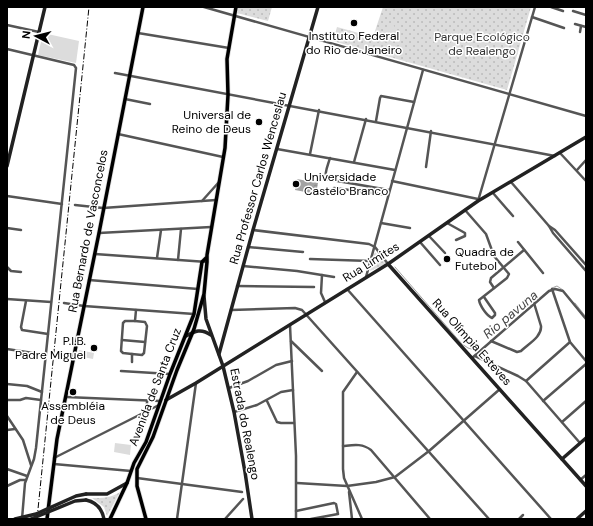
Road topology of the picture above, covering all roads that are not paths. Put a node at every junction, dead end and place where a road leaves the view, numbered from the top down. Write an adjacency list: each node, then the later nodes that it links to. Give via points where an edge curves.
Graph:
1 (45, 7): 18 (street)
2 (142, 7): 20 (main road, Rua Bernardo de Vasconcelos)
3 (204, 7): 11 (street)
4 (236, 7): 11 (main road, Avenida de Santa Cruz)
5 (318, 7): 21 (street, Rua Professor Carlos Wenceslau)
6 (535, 7): 12 (street)
7 (551, 7): 8 (street)
8 (563, 11)
9 (573, 12): 10 (street)
10 (586, 15)
11 (234, 16): 21 (street); 22 (main road, Avenida de Santa Cruz)
12 (532, 17): 16 (street); 28 (street)
13 (575, 24): 15 (street)
14 (7, 25): 18 (street)
15 (582, 26): 17 (street); 19 (street)
16 (564, 28)
17 (586, 28)
18 (39, 32): 24 (street)
19 (580, 32)
20 (138, 33): 22 (street); 27 (main road, Rua Bernardo de Vasconcelos)
21 (309, 38): 25 (street); 33 (street, Rua Professor Carlos Wenceslau)
22 (229, 48): 29 (main road, Avenida de Santa Cruz)
23 (7, 49): 24 (street)
24 (33, 56): 51 (street); 67 (street, via 74,65 76,68)
25 (423, 70): 28 (street); 31 (street)
26 (115, 73): 27 (street)
27 (129, 76): 29 (street); 30 (main road, Rua Bernardo de Vasconcelos)
28 (510, 94): 35 (street); 42 (street)
29 (228, 95): 33 (street); 47 (main road, Avenida de Santa Cruz)
30 (125, 99): 32 (street); 40 (main road, Rua Bernardo de Vasconcelos)
31 (415, 102): 37 (street, via 382,96); 38 (street)
32 (150, 104)
33 (290, 105): 34 (street); 43 (street, Rua Professor Carlos Wenceslau)
34 (319, 110): 36 (street); 45 (street)
35 (586, 116)
36 (366, 119): 37 (street); 50 (street)
37 (376, 121): 38 (street)
38 (408, 127): 39 (street); 53 (street)
39 (431, 132): 42 (street); 52 (street)
40 (117, 135): 47 (street); 69 (main road, Rua Bernardo de Vasconcelos)
41 (586, 137): 44 (street, Rua Limites)
42 (495, 144): 46 (street); 65 (street)
43 (277, 149): 45 (street); 81 (street, Rua Professor Carlos Wenceslau)
44 (560, 153): 46 (street, Rua Limites); 54 (street)
45 (310, 154): 48 (street)
46 (555, 156): 58 (street, Rua Limites)
47 (224, 157): 55 (main road, Avenida de Santa Cruz)
48 (330, 158): 50 (street); 60 (street, via 326,179)
49 (586, 160): 54 (street)
50 (354, 162): 53 (street)
51 (7, 166)
52 (426, 167)
53 (395, 170): 56 (street)
54 (577, 170): 57 (street)
55 (219, 181): 64 (main road, Avenida de Santa Cruz); 66 (street)
56 (392, 181): 60 (street); 65 (street)
57 (586, 181)
58 (511, 182): 61 (street, Rua Limites); 77 (street)
59 (334, 188): 63 (street)
60 (390, 190): 63 (street)
61 (493, 193): 65 (street, Rua Limites); 71 (street)
62 (7, 196): 67 (street)
63 (388, 196): 73 (street)
64 (216, 200): 66 (street); 74 (main road, Avenida de Santa Cruz)
65 (478, 200): 70 (street, Rua Limites)
66 (202, 201): 69 (street)
67 (62, 204): 123 (street)
68 (75, 205): 69 (street)
69 (103, 208): 82 (main road, Rua Bernardo de Vasconcelos)
70 (465, 210): 72 (street, Rua Limites); 104 (street, via 488,238 494,256)
71 (513, 216)
72 (448, 222): 83 (street, Rua Limites); 84 (street, via 465,233 465,236)
73 (381, 223): 76 (street); 88 (street)
74 (211, 227): 78 (street); 96 (main road, Avenida de Santa Cruz)
75 (7, 228): 79 (street)
76 (410, 228)
77 (550, 228): 101 (street, via 555,230); 106 (street)
78 (181, 229): 80 (street); 95 (street)
79 (21, 230)
80 (160, 230): 82 (street); 93 (street)
81 (253, 230): 87 (street, Rua Professor Carlos Wenceslau); 88 (street)
82 (99, 233): 92 (main road, Rua Bernardo de Vasconcelos)
83 (429, 236): 85 (street, Rua Limites); 91 (street)
84 (456, 240)
85 (420, 242): 99 (street, Rua Limites); 100 (street)
86 (518, 242): 89 (street)
87 (248, 247): 90 (street); 102 (street, Rua Professor Carlos Wenceslau)
88 (375, 247): 97 (street); 99 (street, Rua Olímpia Esteves)
89 (524, 250): 104 (street); 107 (street)
90 (303, 252)
91 (445, 253)
92 (94, 254): 93 (street); 111 (main road, Rua Bernardo de Vasconcelos)
93 (158, 258): 95 (street)
94 (310, 259): 97 (street)
95 (178, 260): 98 (street)
96 (207, 260): 98 (main road); 118 (main road, Avenida de Santa Cruz)
97 (370, 261): 110 (street)
98 (202, 262): 115 (main road, Avenida de Santa Cruz)
99 (388, 264): 110 (street, Rua Limites); 150 (street, Rua Olímpia Esteves)
100 (440, 265)
101 (586, 265)
102 (243, 266): 108 (street); 112 (street, Rua Professor Carlos Wenceslau)
103 (7, 267): 105 (street, via 11,271)
104 (503, 267): 114 (street, via 490,280); 114 (street, via 509,275)
105 (20, 272)
106 (586, 272)
107 (543, 273)
108 (322, 275): 109 (street); 124 (street, via 320,293)
109 (334, 277)
110 (366, 277): 116 (street, Rua Limites)
111 (89, 280): 115 (street); 127 (main road, Rua Bernardo de Vasconcelos)
112 (238, 286): 113 (street); 129 (street, Rua Professor Carlos Wenceslau)
113 (314, 287)
114 (494, 288): 119 (street)
115 (198, 289): 130 (main road, Avenida de Santa Cruz)
116 (347, 289): 124 (street, Rua Limites); 178 (street)
117 (552, 289): 126 (street); 132 (street, via 561,290); 144 (street)
118 (204, 294): 135 (main road, Avenida de Santa Cruz); 138 (street, Estrada do Realengo, via 204,315)
119 (484, 297): 119 (street, via 479,302 492,318 495,313)
120 (7, 299): 121 (street); 122 (street)
121 (26, 301): 123 (street); 136 (street, via 21,329)
122 (7, 302)
123 (52, 302): 136 (street)
124 (325, 302): 131 (street, Rua Limites)
125 (64, 303): 127 (street)
126 (534, 303): 143 (street); 143 (street, via 542,330 539,334 517,352)
127 (84, 306): 128 (street); 166 (main road, Rua Bernardo de Vasconcelos)
128 (136, 310): 130 (street); 133 (street)
129 (231, 310): 131 (street, via 299,309); 142 (street, Rua Professor Carlos Wenceslau)
130 (194, 314): 137 (main road, Avenida de Santa Cruz)
131 (306, 314): 134 (street, Rua Limites); 157 (street)
132 (586, 319)
133 (135, 321): 139 (street, via 124,322); 141 (street, via 146,323)
134 (290, 324): 140 (street); 154 (street, Rua Limites)
135 (192, 333): 137 (street); 138 (street, via 204,331); 169 (main road, Avenida de Santa Cruz)
136 (48, 334): 149 (street)
137 (186, 336): 158 (main road, Avenida de Santa Cruz)
138 (212, 336): 145 (street, Estrada do Realengo)
139 (122, 340): 141 (street); 147 (street, via 121,352)
140 (292, 341): 151 (street); 156 (street)
141 (145, 342): 147 (street, via 144,354)
142 (222, 342): 145 (street, via 218,345); 148 (street, Rua Professor Carlos Wenceslau)
143 (491, 342): 150 (street)
144 (570, 342): 153 (street); 159 (street)
145 (214, 343): 148 (street, Estrada do Realengo)
146 (7, 349): 149 (street)
147 (132, 354): 152 (street)
148 (219, 354): 154 (street, Estrada do Realengo)
149 (46, 355): 165 (street)
150 (474, 357): 159 (street); 163 (street, Rua Olímpia Esteves)
151 (292, 361): 162 (street, via 276,365 248,381); 164 (street)
152 (132, 362)
153 (586, 362): 172 (street)
154 (223, 366): 160 (street, Rua Limites); 162 (street, Estrada do Realengo)
155 (122, 371): 158 (street)
156 (322, 371)
157 (357, 372): 185 (street, via 343,392); 186 (street)
158 (170, 374): 174 (main road, Avenida de Santa Cruz)
159 (526, 381): 172 (street)
160 (196, 382): 169 (street, Rua Limites); 202 (street)
161 (7, 384): 165 (street, via 27,386)
162 (228, 388): 176 (street, Estrada do Realengo)
163 (500, 389): 178 (street); 188 (street, Rua Olímpia Esteves)
164 (293, 390): 171 (street, via 282,392); 180 (street)
165 (42, 392): 168 (street)
166 (66, 397): 170 (street); 187 (main road, Rua Bernardo de Vasconcelos)
167 (7, 400): 168 (street)
168 (41, 400): 190 (street, via 36,448)
169 (165, 400): 196 (main road, Avenida de Santa Cruz, via 153,437 137,469)
170 (147, 401): 174 (street); 175 (street)
171 (267, 401): 176 (street); 180 (street, via 277,422)
172 (543, 401): 179 (street)
173 (586, 401): 179 (street)
174 (160, 403): 175 (street); 192 (main road, Avenida de Santa Cruz, via 146,442)
175 (147, 410): 187 (street)
176 (234, 412): 206 (street, Estrada do Realengo)
177 (7, 416): 181 (street)
178 (464, 421): 186 (street); 232 (street)
179 (562, 422): 184 (street)
180 (294, 423): 201 (street)
181 (15, 428): 182 (street); 190 (street, via 26,445)
182 (7, 430)
183 (586, 438): 184 (street)
184 (580, 443): 188 (street)
185 (343, 446): 195 (street, via 368,447); 207 (street, via 343,475)
186 (429, 451): 195 (street); 230 (street)
187 (54, 458): 189 (main road, Rua Bernardo de Vasconcelos)
188 (562, 459): 199 (street, Rua Olímpia Esteves)
189 (53, 464): 192 (street); 218 (main road, Rua Bernardo de Vasconcelos)
190 (31, 466): 194 (street)
191 (7, 469): 194 (street)
192 (131, 471): 200 (main road, Avenida de Santa Cruz)
193 (586, 475): 199 (street)
194 (27, 476): 198 (street)
195 (395, 477): 207 (street); 229 (street)
196 (137, 478): 197 (street); 204 (main road, Avenida de Santa Cruz)
197 (142, 478): 202 (street); 204 (street)
198 (26, 480): 203 (street); 216 (street)
199 (580, 480): 205 (street, Rua Olímpia Esteves)
200 (127, 483): 204 (main road); 215 (street, bridge, via 107,494 76,496 36,514); 220 (main road, Avenida de Santa Cruz)
201 (297, 483): 207 (street); 211 (street)
202 (182, 484): 208 (street); 222 (street)
203 (7, 486)
204 (137, 486): 221 (main road, Avenida de Santa Cruz)
205 (586, 486)
206 (247, 487): 208 (street); 210 (street, Estrada do Realengo)
207 (348, 487): 227 (street); 228 (street)
208 (242, 492): 209 (street)
209 (243, 499): 210 (street); 223 (street)
210 (250, 500): 224 (street, Estrada do Realengo)
211 (296, 511): 225 (street); 226 (street, via 335,503 338,514)
212 (586, 511): 214 (street)
213 (523, 515): 231 (street)
214 (578, 518)
215 (15, 519)
216 (22, 519)
217 (31, 519): 219 (street, bridge, via 74,501 86,500 100,508)
218 (47, 519)
219 (104, 519)
220 (110, 519)
221 (146, 519)
222 (177, 519)
223 (225, 519)
224 (252, 519)
225 (296, 519)
226 (311, 519)
227 (352, 519)
228 (362, 519)
229 (430, 519)
230 (489, 519)
231 (519, 519)
232 (551, 519)

